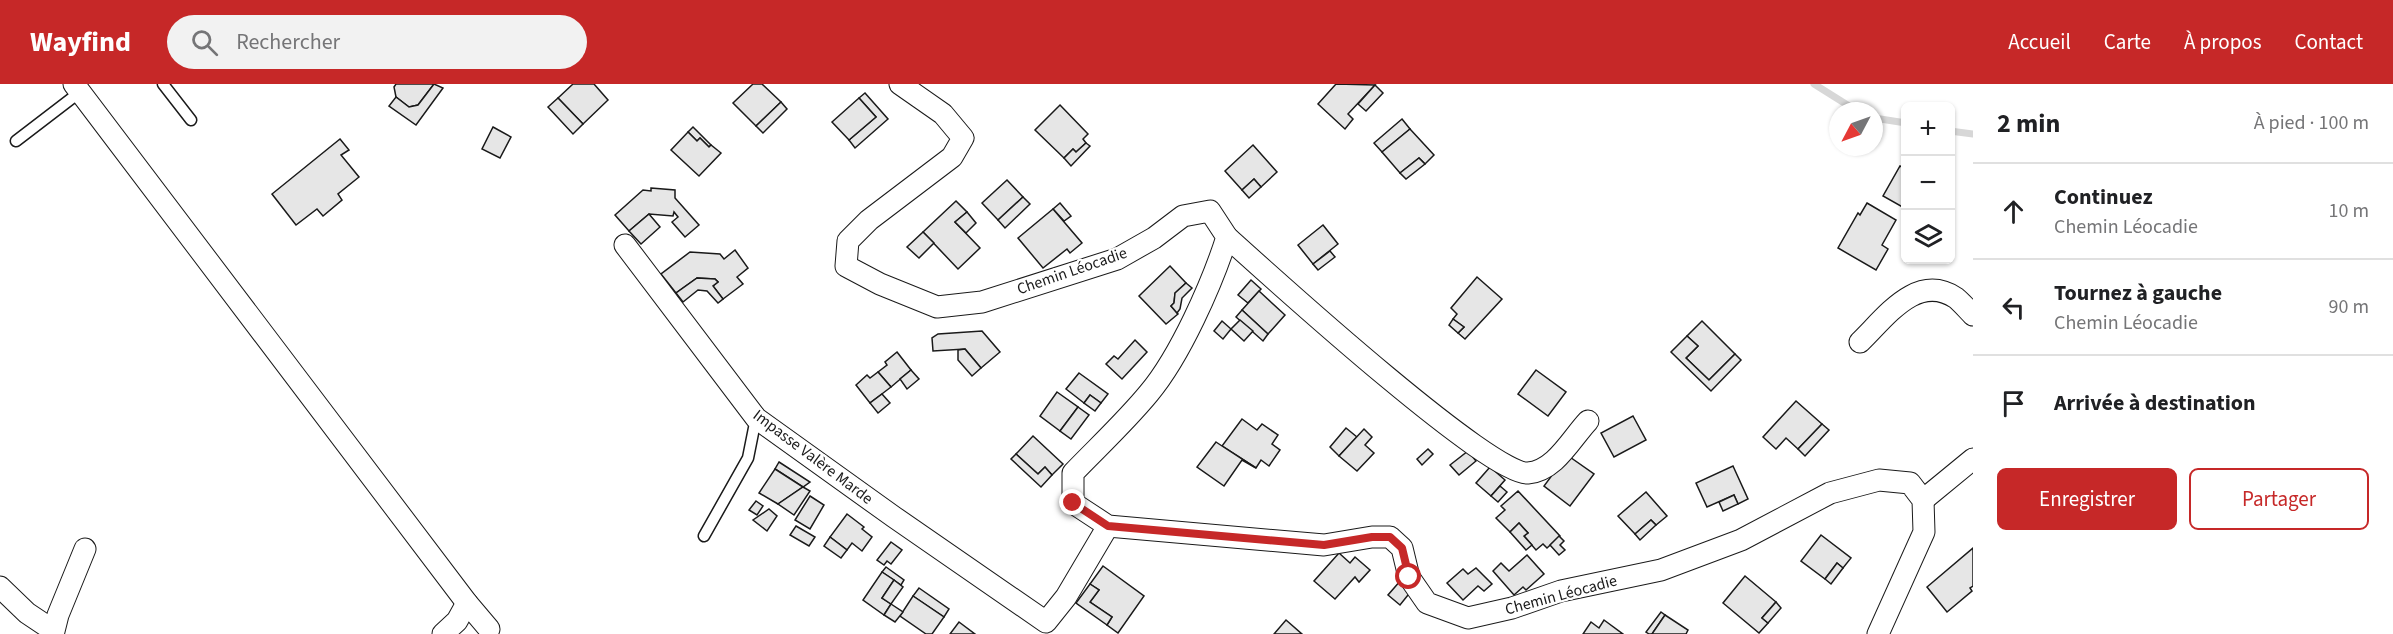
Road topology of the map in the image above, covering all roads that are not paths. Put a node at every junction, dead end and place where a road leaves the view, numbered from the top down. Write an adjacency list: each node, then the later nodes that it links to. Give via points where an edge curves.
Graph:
1 (163, 84): 4 (lane)
2 (900, 84): 6 (street, Chemin Léocadie, via 943,114 963,138 952,157 869,220 848,241 846,266 880,284 937,307 982,302 1117,259 1183,216 1210,211)
3 (77, 88): 5 (lane); 18 (street)
4 (191, 120)
5 (16, 141)
6 (1227, 237): 11 (street, via 1390,380 1504,465 1525,474 1539,471 1560,455); 14 (street, Chemin Léocadie, via 1177,350 1150,392 1073,473 1073,503)
7 (625, 245): 10 (street, Impasse Valère Marde)
8 (1973, 315): 9 (street, via 1956,298 1926,289 1902,301)
9 (1860, 342)
10 (756, 418): 14 (street, Impasse Valère Marde, via 1046,622 1066,597); 15 (lane, via 748,458)
11 (1588, 421)
12 (1973, 459): 13 (street)
13 (1923, 501): 14 (street, Chemin Léocadie, via 1910,483 1879,480 1830,493 1741,540 1661,570 1561,591 1468,618 1427,603 1409,577 1402,548 1390,537 1324,545); 21 (street, via 1924,532)
14 (1108, 526)
15 (704, 536)
16 (85, 549): 17 (street, via 54,631 27,613)
17 (0, 587)
18 (467, 603): 19 (street); 20 (street, via 457,621)
19 (489, 629)
20 (443, 634)
21 (1878, 634)

